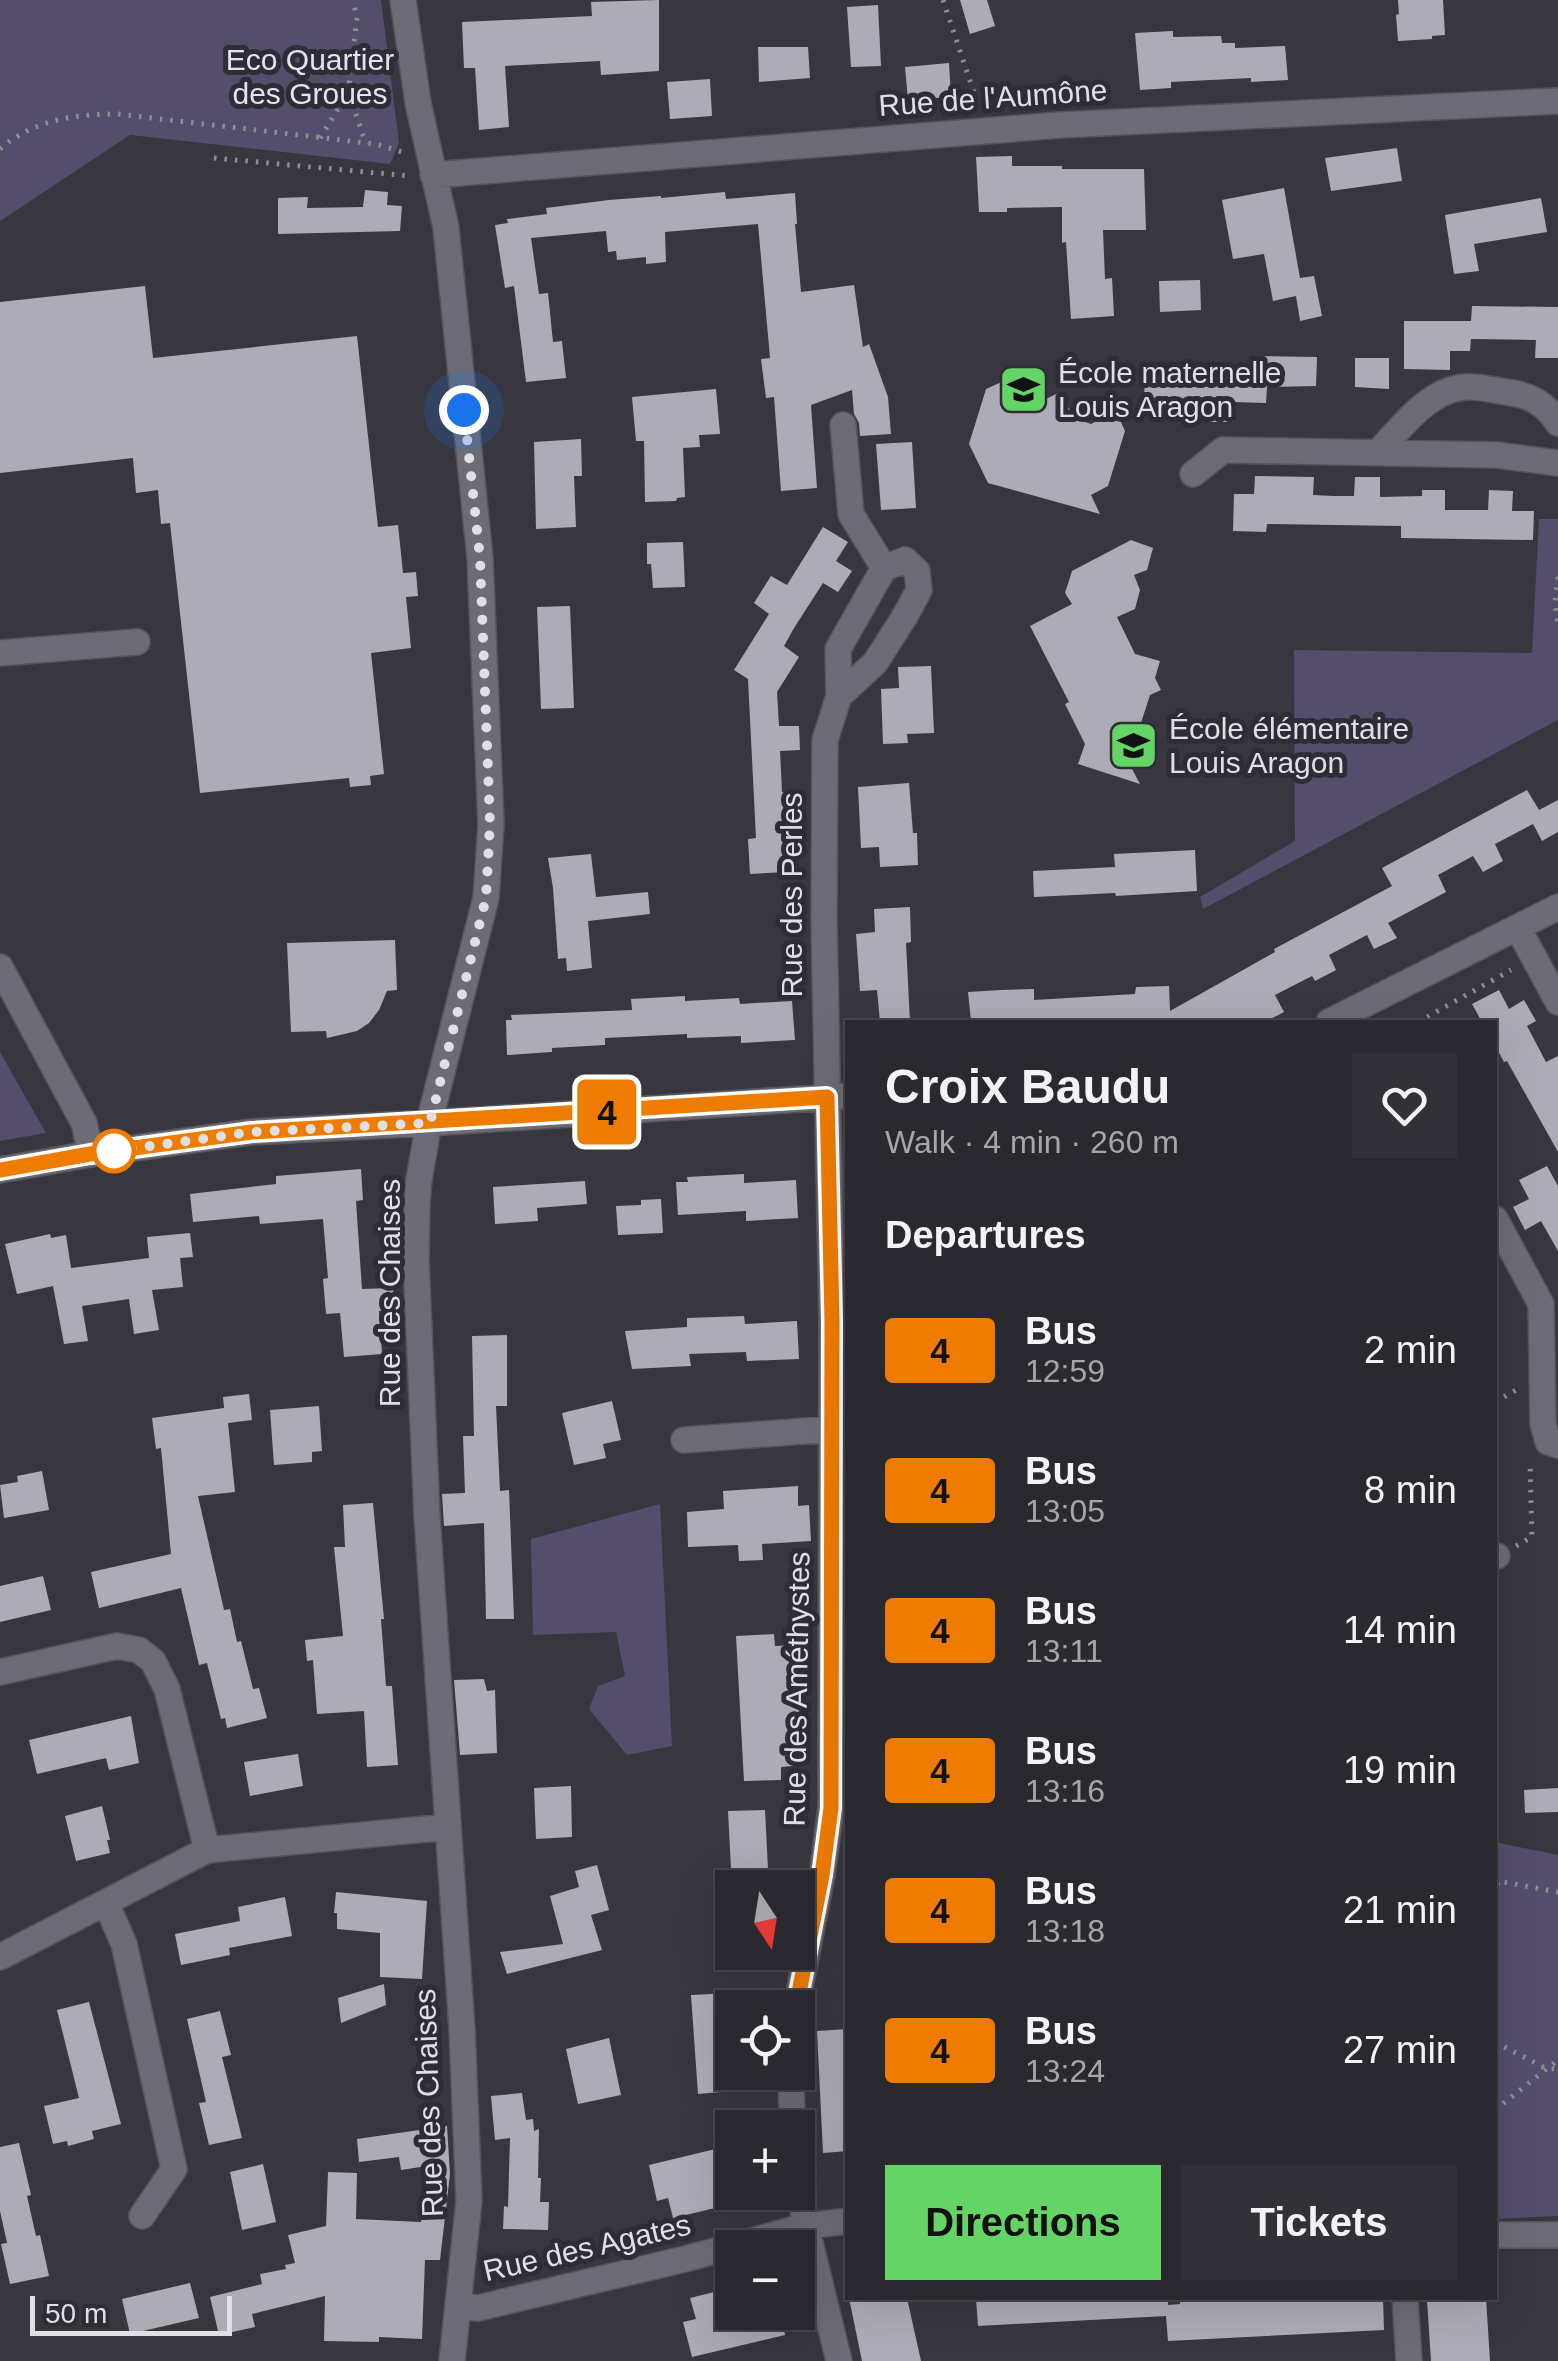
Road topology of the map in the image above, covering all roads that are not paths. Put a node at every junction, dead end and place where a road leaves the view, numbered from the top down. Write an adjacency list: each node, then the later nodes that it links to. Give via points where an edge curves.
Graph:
1 (403, 0): 3 (street, Rue des Chaises)
2 (1558, 101): 3 (street, Rue de l'Aumône, via 1060,125)
3 (433, 175): 21 (street, Rue des Chaises, via 446,228 480,558 490,824 486,898)
4 (1558, 423): 6 (street, via 1544,405 1522,394 1449,390)
5 (844, 425): 9 (street, via 851,514)
6 (1378, 452): 7 (street); 8 (street, via 1223,450)
7 (1558, 463)
8 (1194, 474)
9 (884, 568): 12 (street, Rue des Perles, via 838,649); 12 (street, via 905,560 918,571 919,590 875,663)
10 (137, 642): 11 (street)
11 (0, 653)
12 (839, 696): 20 (street, Rue des Perles, via 825,740 823,818)
13 (1558, 908): 14 (street)
14 (1518, 928): 16 (street); 17 (street)
15 (0, 966): 22 (street, via 84,1123)
16 (1376, 998): 18 (street); 19 (street)
17 (1558, 1002)
18 (1334, 1020)
19 (1389, 1020)
20 (837, 1096): 21 (street); 25 (street, Rue des Améthystes)
21 (430, 1123): 22 (street, via 252,1132); 30 (street, Rue des Chaises, via 417,1192 416,1260)
22 (90, 1154): 23 (street)
23 (0, 1170)
24 (1497, 1223): 27 (street, via 1541,1304 1543,1424)
25 (832, 1430): 26 (street); 28 (street, Rue des Améthystes)
26 (684, 1440)
27 (1553, 1444)
28 (840, 1588): 32 (street, Rue des Améthystes, via 831,1808)
29 (0, 1672): 31 (street, via 117,1646 153,1661 167,1689)
30 (447, 1827): 31 (street); 43 (street, Rue des Chaises, via 468,2201)
31 (207, 1850): 33 (street)
32 (835, 1875): 35 (street, Rue des Améthystes)
33 (106, 1903): 34 (street); 37 (street, via 124,1944 174,2169)
34 (0, 1957)
35 (801, 1990)
36 (803, 2210): 39 (street)
37 (142, 2216)
38 (845, 2221): 39 (street, Rue des Agates)
39 (806, 2226): 43 (street, Rue des Agates, via 478,2308); 45 (street)
40 (1497, 2235): 41 (street)
41 (1558, 2235)
42 (1406, 2300): 46 (street)
43 (458, 2306): 44 (street, Rue des Chaises)
44 (452, 2361)
45 (839, 2361)
46 (1409, 2361)

